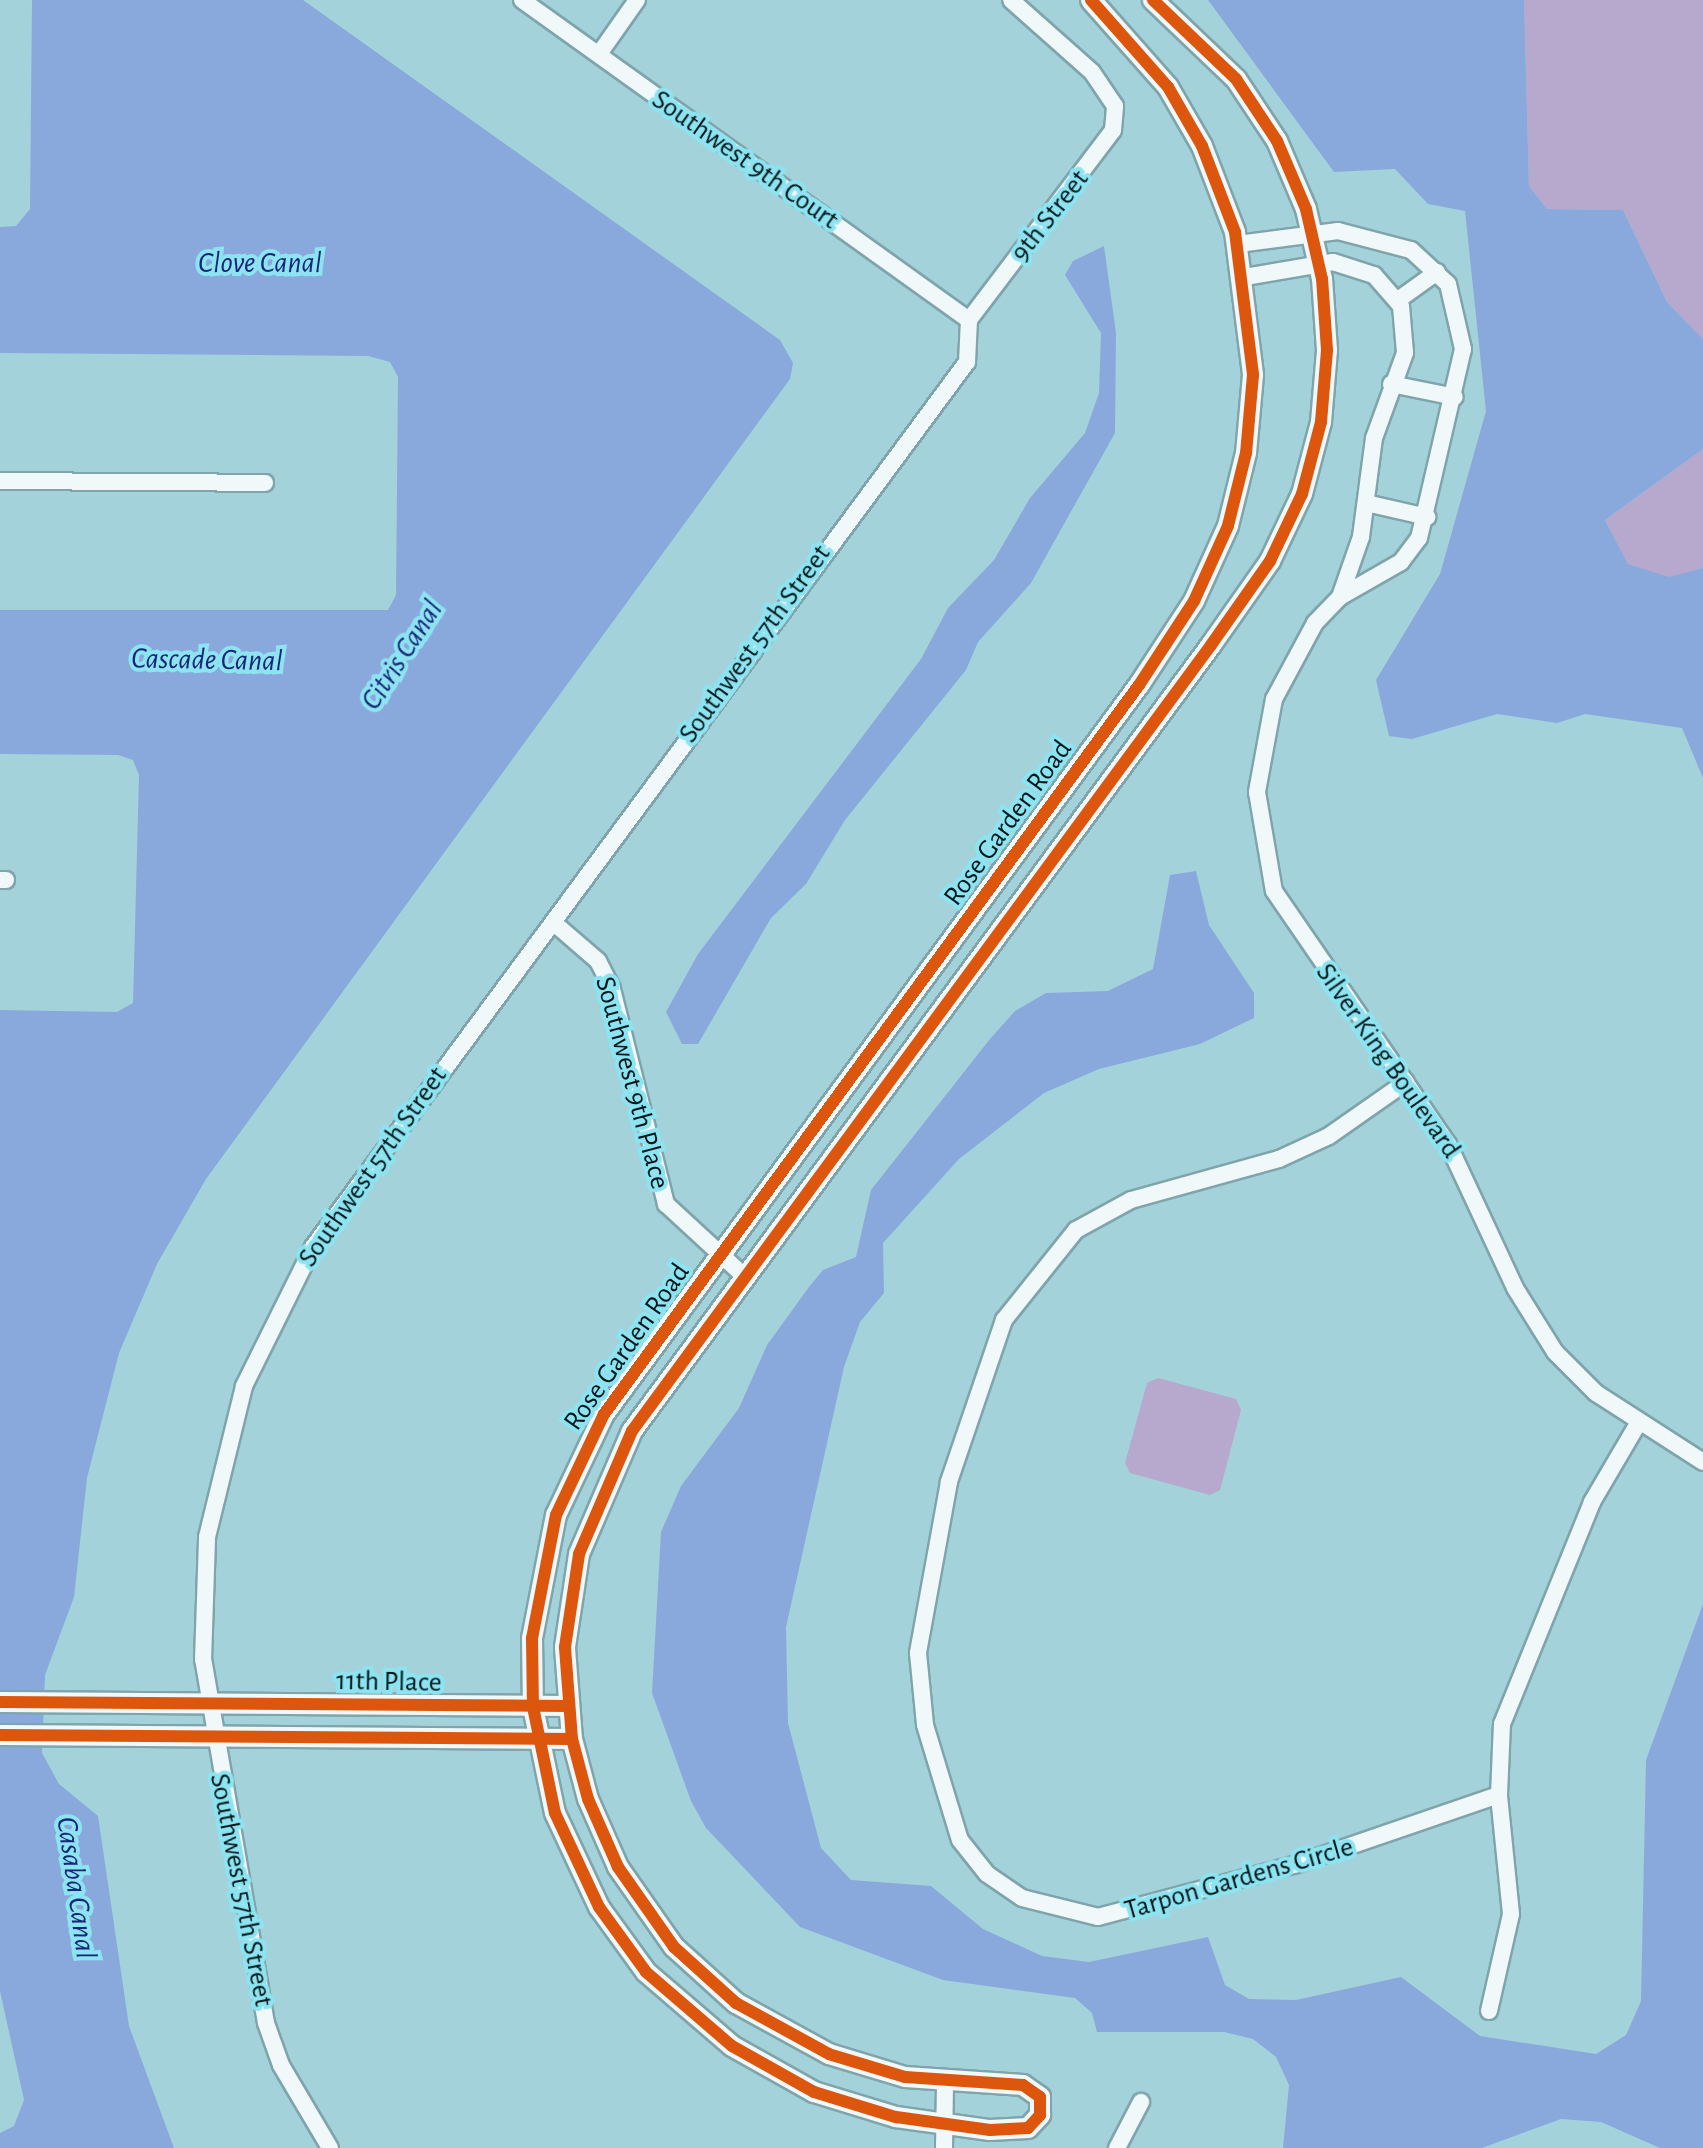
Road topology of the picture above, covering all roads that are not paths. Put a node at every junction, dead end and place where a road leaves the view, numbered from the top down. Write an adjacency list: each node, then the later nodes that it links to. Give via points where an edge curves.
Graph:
1 (522, 0): 6 (street, Southwest 9th Court)
2 (637, 0): 6 (street)
3 (1011, 0): 13 (street, 9th Street, via 1092,72 1115,106 1113,130)
4 (1091, 0): 8 (street, Rose Garden Road, via 1146,58 1187,118)
5 (1153, 0): 7 (street, Rose Garden Road, via 1221,60 1265,119)
6 (599, 54): 13 (street, Southwest 9th Court)
7 (1312, 231): 8 (street, Silver King Boulevard); 9 (street, Rose Garden Road); 10 (street, Silver King Boulevard, via 1389,239)
8 (1238, 244): 11 (street, Rose Garden Road)
9 (1319, 263): 11 (street); 12 (street, via 1374,275); 24 (street, Rose Garden Road, via 1327,350 1321,422 1302,494 1270,561)
10 (1437, 272): 12 (street); 15 (street, Silver King Boulevard, via 1461,322)
11 (1245, 277): 23 (street, Rose Garden Road, via 1253,375 1246,453 1228,526 1194,601)
12 (1398, 300): 14 (street, Silver King Boulevard, via 1406,343)
13 (969, 320): 21 (street, Southwest 57th Street, via 967,362)
14 (1391, 384): 15 (street); 18 (street, Silver King Boulevard, via 1374,438)
15 (1455, 397): 19 (street, Silver King Boulevard)
16 (0, 481): 17 (street)
17 (265, 483)
18 (1366, 503): 19 (street); 20 (street, Silver King Boulevard)
19 (1427, 517): 20 (street, Silver King Boulevard, via 1401,562)
20 (1340, 597): 22 (street, Silver King Boulevard, via 1299,646 1274,699 1260,758 1259,826 1286,915)
21 (554, 923): 23 (street, Southwest 9th Place, via 589,951 612,989 666,1204); 28 (street, Southwest 57th Street, via 313,1247 263,1339 228,1435 207,1537 203,1660)
22 (1406, 1082): 25 (street, Silver King Boulevard, via 1448,1144 1515,1288 1555,1352); 35 (street, Tarpon Gardens Circle, via 1329,1136 1279,1159 1131,1200 1076,1230 1034,1273 1004,1320 949,1482 918,1653 925,1725 960,1840 987,1874 1022,1898 1069,1914 1133,1912 1428,1824)
23 (719, 1258): 24 (street, Southwest 9th Place); 30 (street, Rose Garden Road, via 604,1414 566,1488 535,1609)
24 (745, 1277): 29 (street, Rose Garden Road, via 632,1431 595,1503 569,1608)
25 (1639, 1422): 26 (street, Silver King Boulevard); 35 (street, via 1592,1502 1502,1724)
26 (1703, 1462)
27 (0, 1702): 28 (street, 11th Place)
28 (209, 1706): 30 (street, 11th Place); 32 (street, Southwest 57th Street)
29 (568, 1706): 30 (street, 11th Place); 33 (street, Rose Garden Road)
30 (533, 1707): 34 (street, Rose Garden Road)
31 (0, 1735): 32 (street, 11th Place)
32 (215, 1739): 34 (street, 11th Place); 40 (street, Southwest 57th Street, via 266,2023)
33 (572, 1739): 34 (street, 11th Place); 37 (street, Rose Garden Road, via 618,1867 701,1974 754,2015 829,2054)
34 (538, 1741): 39 (street, Rose Garden Road, via 555,1813 582,1877 664,1990 714,2033 788,2080 858,2108)
35 (1499, 1795): 36 (street, via 1511,1914)
36 (1489, 2011)
37 (945, 2081): 39 (street); 39 (street, Rose Garden Road, via 1023,2085 1033,2088 1042,2107 1036,2123 1018,2130)
38 (1141, 2102): 42 (street)
39 (944, 2126): 41 (street)
40 (330, 2148)
41 (944, 2148)
42 (1117, 2148)

